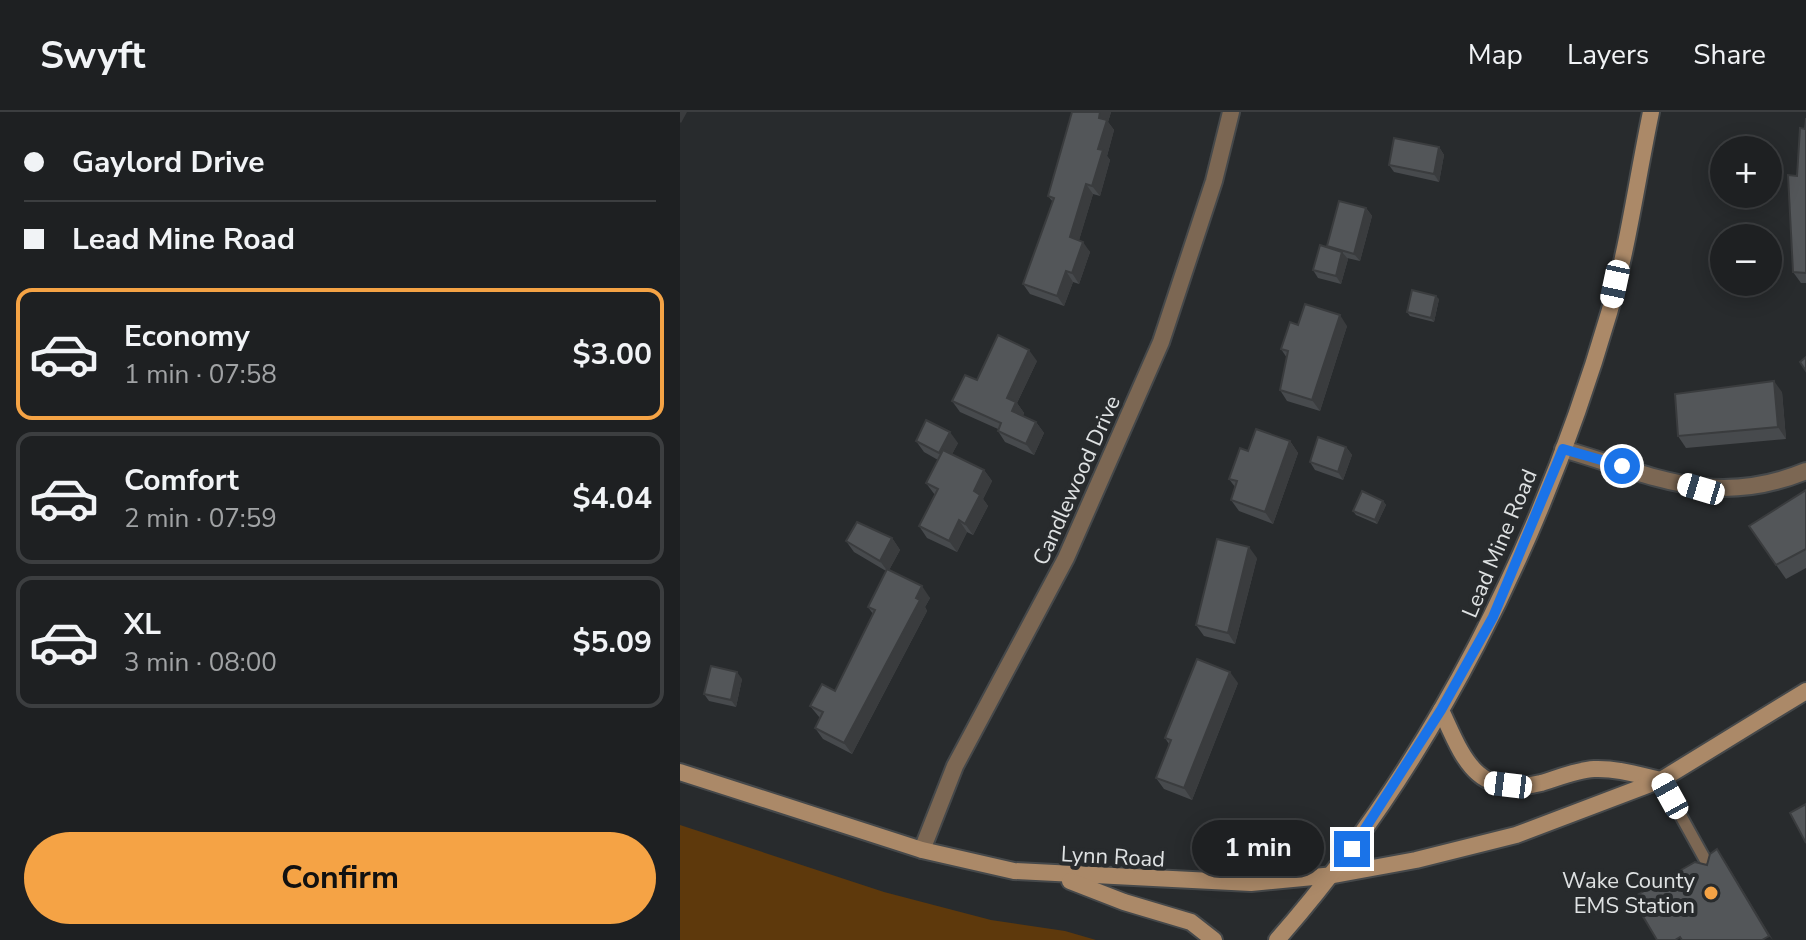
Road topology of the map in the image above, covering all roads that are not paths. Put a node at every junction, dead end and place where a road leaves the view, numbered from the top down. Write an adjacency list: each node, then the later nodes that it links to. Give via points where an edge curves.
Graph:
1 (1231, 112): 9 (street, Candlewood Drive, via 1161,342 1048,594 955,766)
2 (1651, 112): 3 (main road, Lead Mine Road, via 1609,313)
3 (1563, 449): 4 (street, via 1701,489 1749,487); 6 (main road, Lead Mine Road, via 1493,617)
4 (1806, 471)
5 (1806, 691): 8 (main road, Lynn Road)
6 (1441, 710): 8 (main road, via 1461,754 1488,783 1536,784 1592,769); 11 (main road, Lead Mine Road)
7 (680, 772): 9 (main road, Lynn Road)
8 (1661, 780): 10 (lane); 11 (main road, Lynn Road, via 1503,839)
9 (922, 850): 12 (main road, Lynn Road)
10 (1712, 872)
11 (1334, 875): 12 (main road, Lynn Road, via 1233,884); 14 (main road, Lead Mine Road)
12 (1057, 876): 13 (main road, via 1191,922)
13 (1214, 940)
14 (1277, 940)

